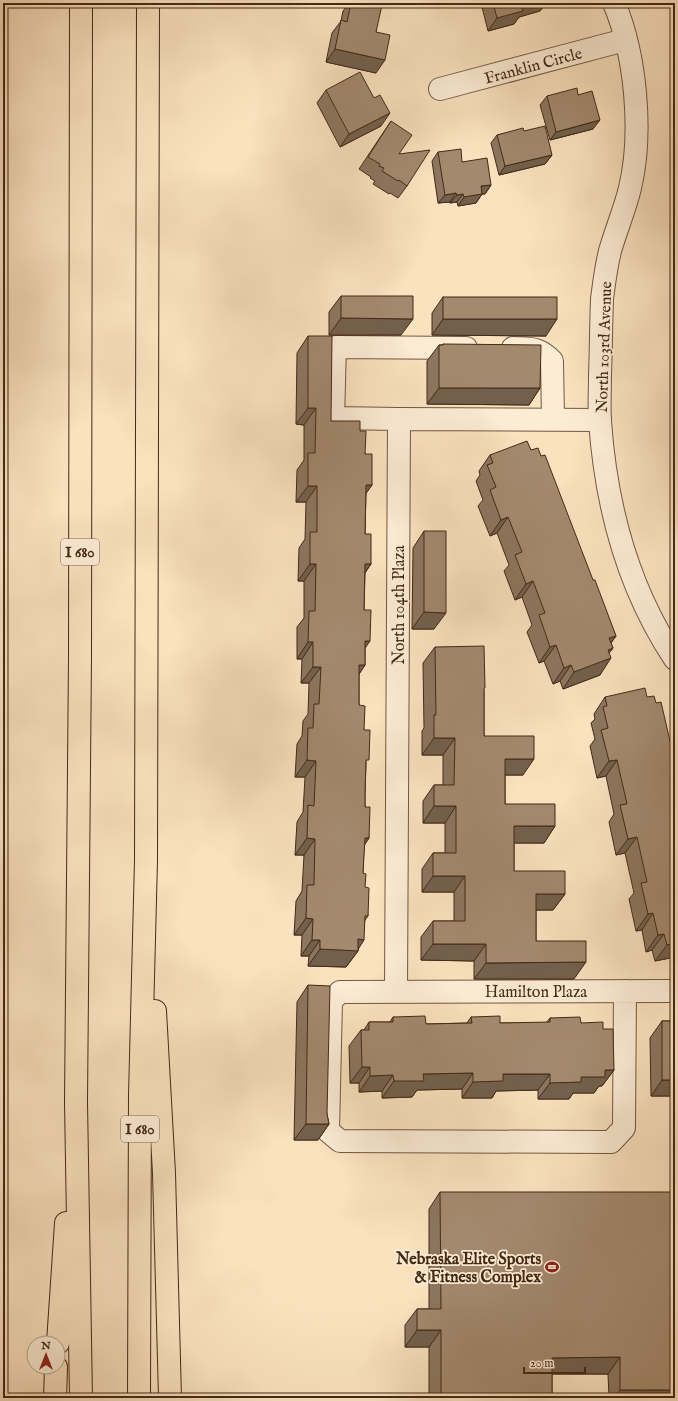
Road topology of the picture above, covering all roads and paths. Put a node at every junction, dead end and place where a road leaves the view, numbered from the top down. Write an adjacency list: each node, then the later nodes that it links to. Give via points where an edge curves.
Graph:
1 (81, 3): 14 (highway, I 680, via 80,672)
2 (148, 3): 10 (highway, I 680)
3 (614, 3): 4 (street, North 103rd Avenue)
4 (625, 40): 5 (street, Franklin Circle); 8 (street, North 103rd Avenue, via 634,88 637,132 630,188 610,252 603,286)
5 (440, 89)
6 (400, 419): 7 (street); 7 (street, via 333,418 335,347 534,349 552,361); 11 (street, North 104th Plaza)
7 (553, 419): 8 (street)
8 (600, 420): 9 (street, North 103rd Avenue, via 608,490 621,545 642,600)
9 (675, 659)
10 (146, 860): 19 (highway, I 680, via 140,1104); 20 (highway, via 164,1173)
11 (396, 991): 12 (street, Hamilton Plaza); 12 (street, Hamilton Plaza, via 340,992 331,1002 328,1130 340,1141 611,1142 624,1128)
12 (625, 991): 13 (street, Hamilton Plaza)
13 (675, 991)
14 (76, 1102): 15 (highway); 18 (highway, I 680)
15 (59, 1335)
16 (56, 1375): 17 (highway)
17 (55, 1398)
18 (81, 1398)
19 (139, 1398)
20 (170, 1398)

